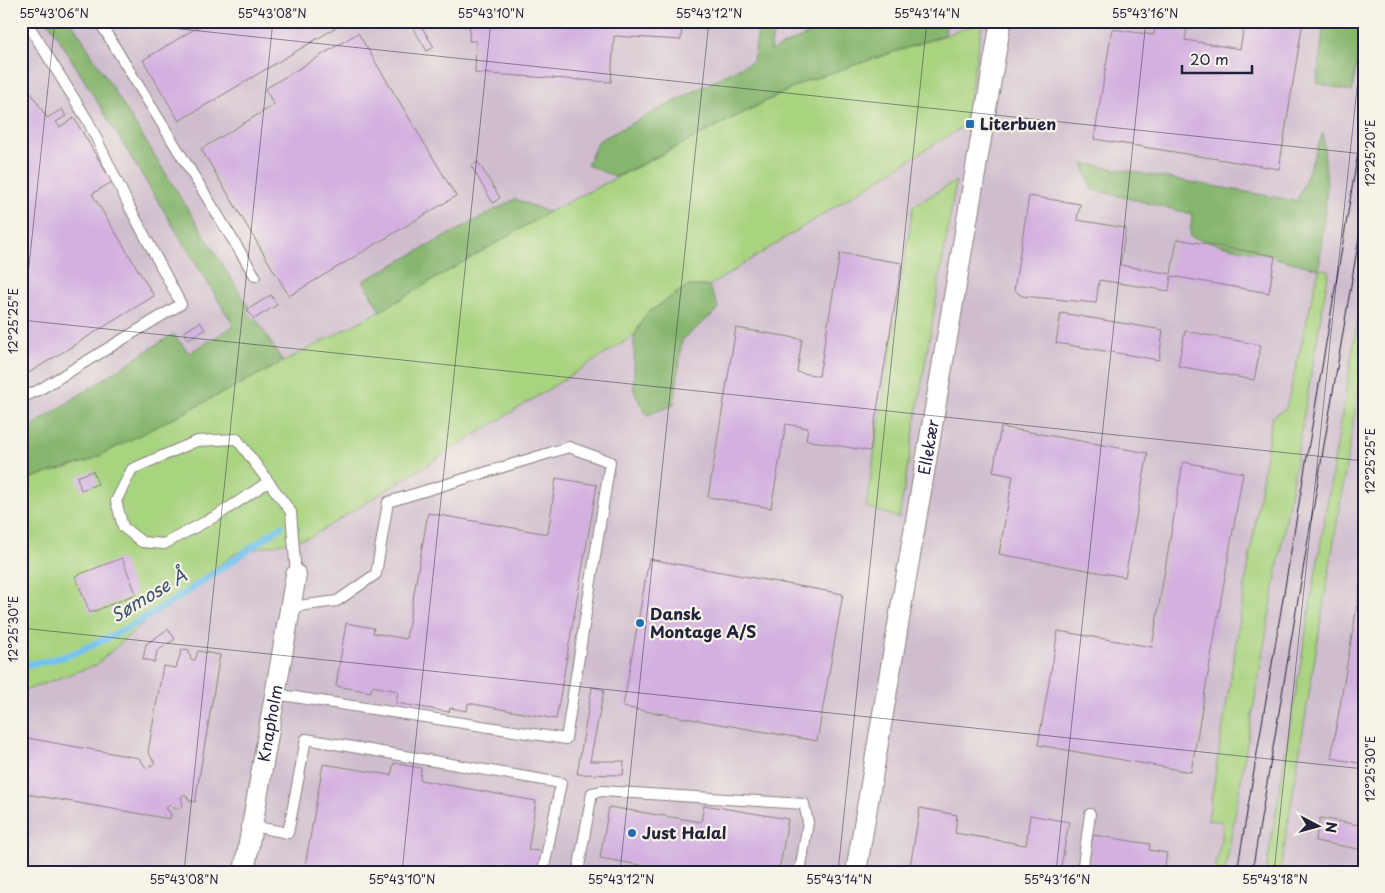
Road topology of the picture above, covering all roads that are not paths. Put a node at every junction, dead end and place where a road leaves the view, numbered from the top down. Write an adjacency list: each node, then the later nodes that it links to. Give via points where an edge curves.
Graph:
1 (26, 21): 5 (lane, via 88,121 180,304)
2 (99, 21): 4 (lane)
3 (1001, 21): 16 (street, Ellekær)
4 (255, 276)
5 (21, 398)
6 (268, 482): 6 (lane, via 218,515 164,544 142,542 123,527 116,501 132,469 197,440 237,439); 7 (lane, via 291,512)
7 (296, 575): 8 (street, Knapholm)
8 (290, 607): 9 (street, Knapholm); 9 (lane, via 337,601 376,574 388,502 569,447 610,462 566,739)
9 (275, 694): 11 (street, Knapholm)
10 (1090, 814): 17 (lane)
11 (252, 826): 12 (street, Knapholm); 13 (lane, via 288,833 306,739 561,783)
12 (244, 872)
13 (542, 872)
14 (578, 872): 15 (lane, via 592,793 602,791 804,804 808,822)
15 (800, 872)
16 (856, 872)
17 (1082, 872)

